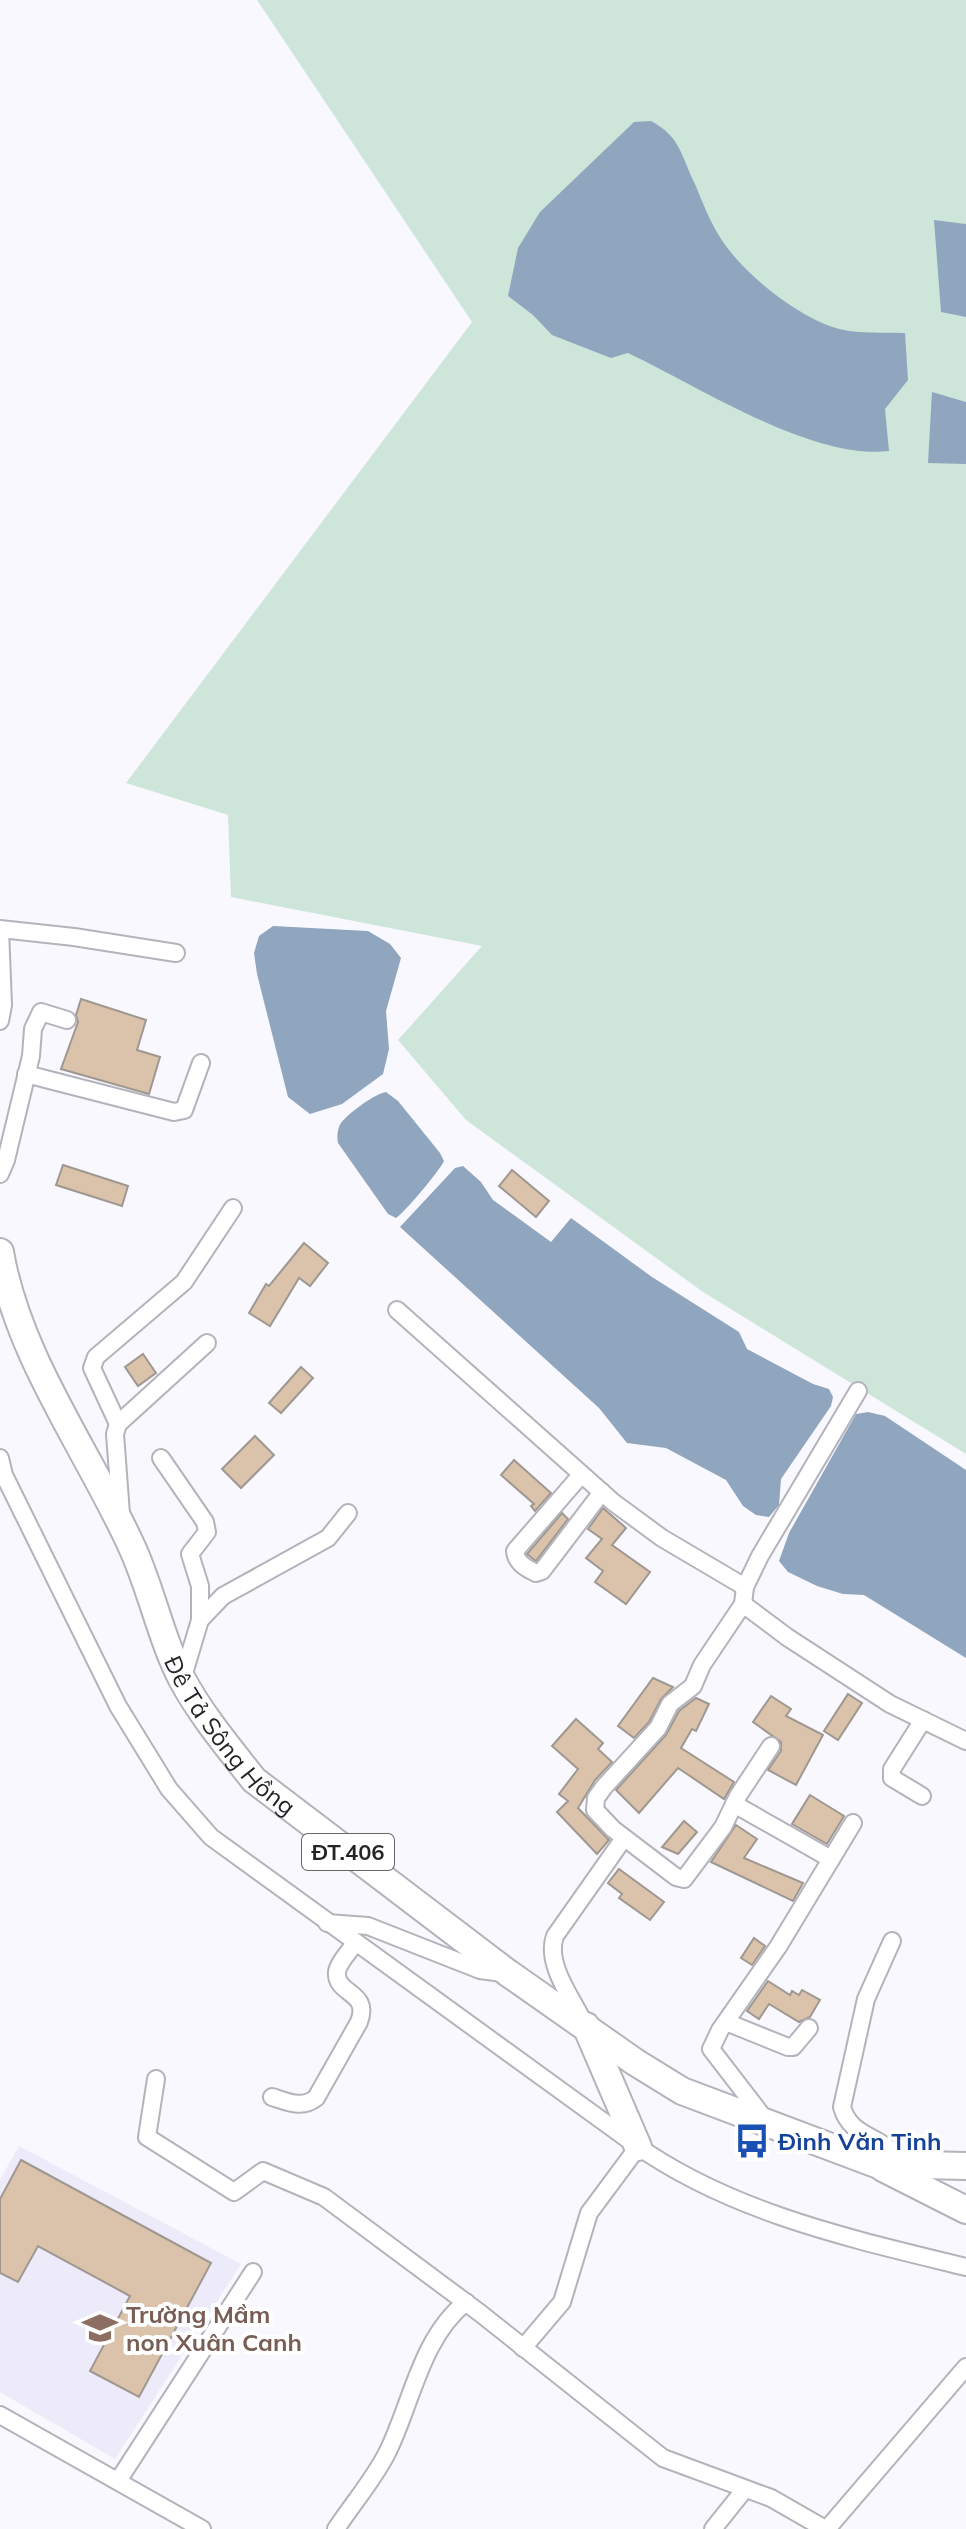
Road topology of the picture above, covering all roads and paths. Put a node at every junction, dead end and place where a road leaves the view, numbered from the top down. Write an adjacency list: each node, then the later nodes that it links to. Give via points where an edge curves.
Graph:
1 (176, 953): 3 (street, via 0,929)
2 (67, 1020): 5 (street, via 41,1012)
3 (0, 1021)
4 (201, 1063): 5 (street, via 184,1110 174,1112)
5 (26, 1074): 6 (street)
6 (0, 1174)
7 (233, 1208): 12 (street, via 184,1282 96,1357 92,1368)
8 (0, 1252): 19 (main road, Đê Tả Sông Hồng / ĐT.406, via 4,1278 34,1356)
9 (397, 1310): 15 (street)
10 (207, 1343): 12 (street)
11 (858, 1391): 20 (street)
12 (118, 1424): 19 (street)
13 (0, 1458): 16 (street)
14 (161, 1458): 22 (street, via 205,1522 207,1532 190,1554 200,1586)
15 (581, 1475): 17 (street); 17 (street, via 515,1551 525,1567 542,1571)
16 (2, 1476): 32 (street, via 118,1706 169,1789 211,1837)
17 (602, 1492): 20 (street, via 662,1538)
18 (348, 1513): 22 (street, via 328,1538 223,1596)
19 (122, 1525): 23 (main road, Đê Tả Sông Hồng / ĐT.406)
20 (745, 1587): 21 (street)
21 (743, 1604): 24 (street, via 844,1675); 30 (street, via 693,1686 670,1704 658,1728 596,1798 601,1820)
22 (200, 1620): 23 (street)
23 (182, 1680): 35 (main road, Đê Tả Sông Hồng / ĐT.406, via 254,1780)
24 (923, 1720): 25 (street); 27 (street, via 892,1769 892,1778)
25 (966, 1741)
26 (771, 1746): 28 (street)
27 (922, 1796)
28 (734, 1804): 30 (street, via 684,1879); 31 (street)
29 (853, 1823): 31 (street)
30 (624, 1838): 37 (street, via 552,1945 556,1966)
31 (831, 1859): 36 (street)
32 (327, 1923): 34 (street); 35 (street, via 368,1926 480,1970)
33 (892, 1941): 43 (street, via 866,1999 842,2107 845,2120 888,2148 888,2156)
34 (355, 1943): 40 (street, via 337,1975 361,2003 359,2022 316,2098 301,2105); 42 (street)
35 (508, 1973): 37 (main road, Đê Tả Sông Hồng / ĐT.406)
36 (726, 2022): 38 (street, via 788,2047); 41 (street, via 711,2049)
37 (586, 2026): 41 (main road, Đê Tả Sông Hồng / ĐT.406, via 682,2091); 42 (main road)
38 (809, 2028)
39 (156, 2079): 48 (street, via 147,2137 234,2192 263,2171 324,2197)
40 (272, 2097)
41 (769, 2124): 43 (main road, Đê Tả Sông Hồng / ĐT.406)
42 (638, 2147): 46 (street, via 696,2183 830,2233); 49 (street, via 589,2213 562,2302)
43 (876, 2164): 44 (main road, Đê Tả Sông Hồng / ĐT.406); 45 (main road)
44 (966, 2166)
45 (966, 2210)
46 (966, 2267)
47 (253, 2272): 52 (street)
48 (466, 2302): 49 (street); 55 (street, via 429,2350 388,2452)
49 (523, 2348): 53 (street, via 663,2458)
50 (966, 2367): 57 (street)
51 (0, 2415): 52 (street)
52 (118, 2481): 54 (street)
53 (745, 2489): 56 (street); 57 (street)
54 (202, 2529)
55 (336, 2529)
56 (713, 2529)
57 (826, 2529)

